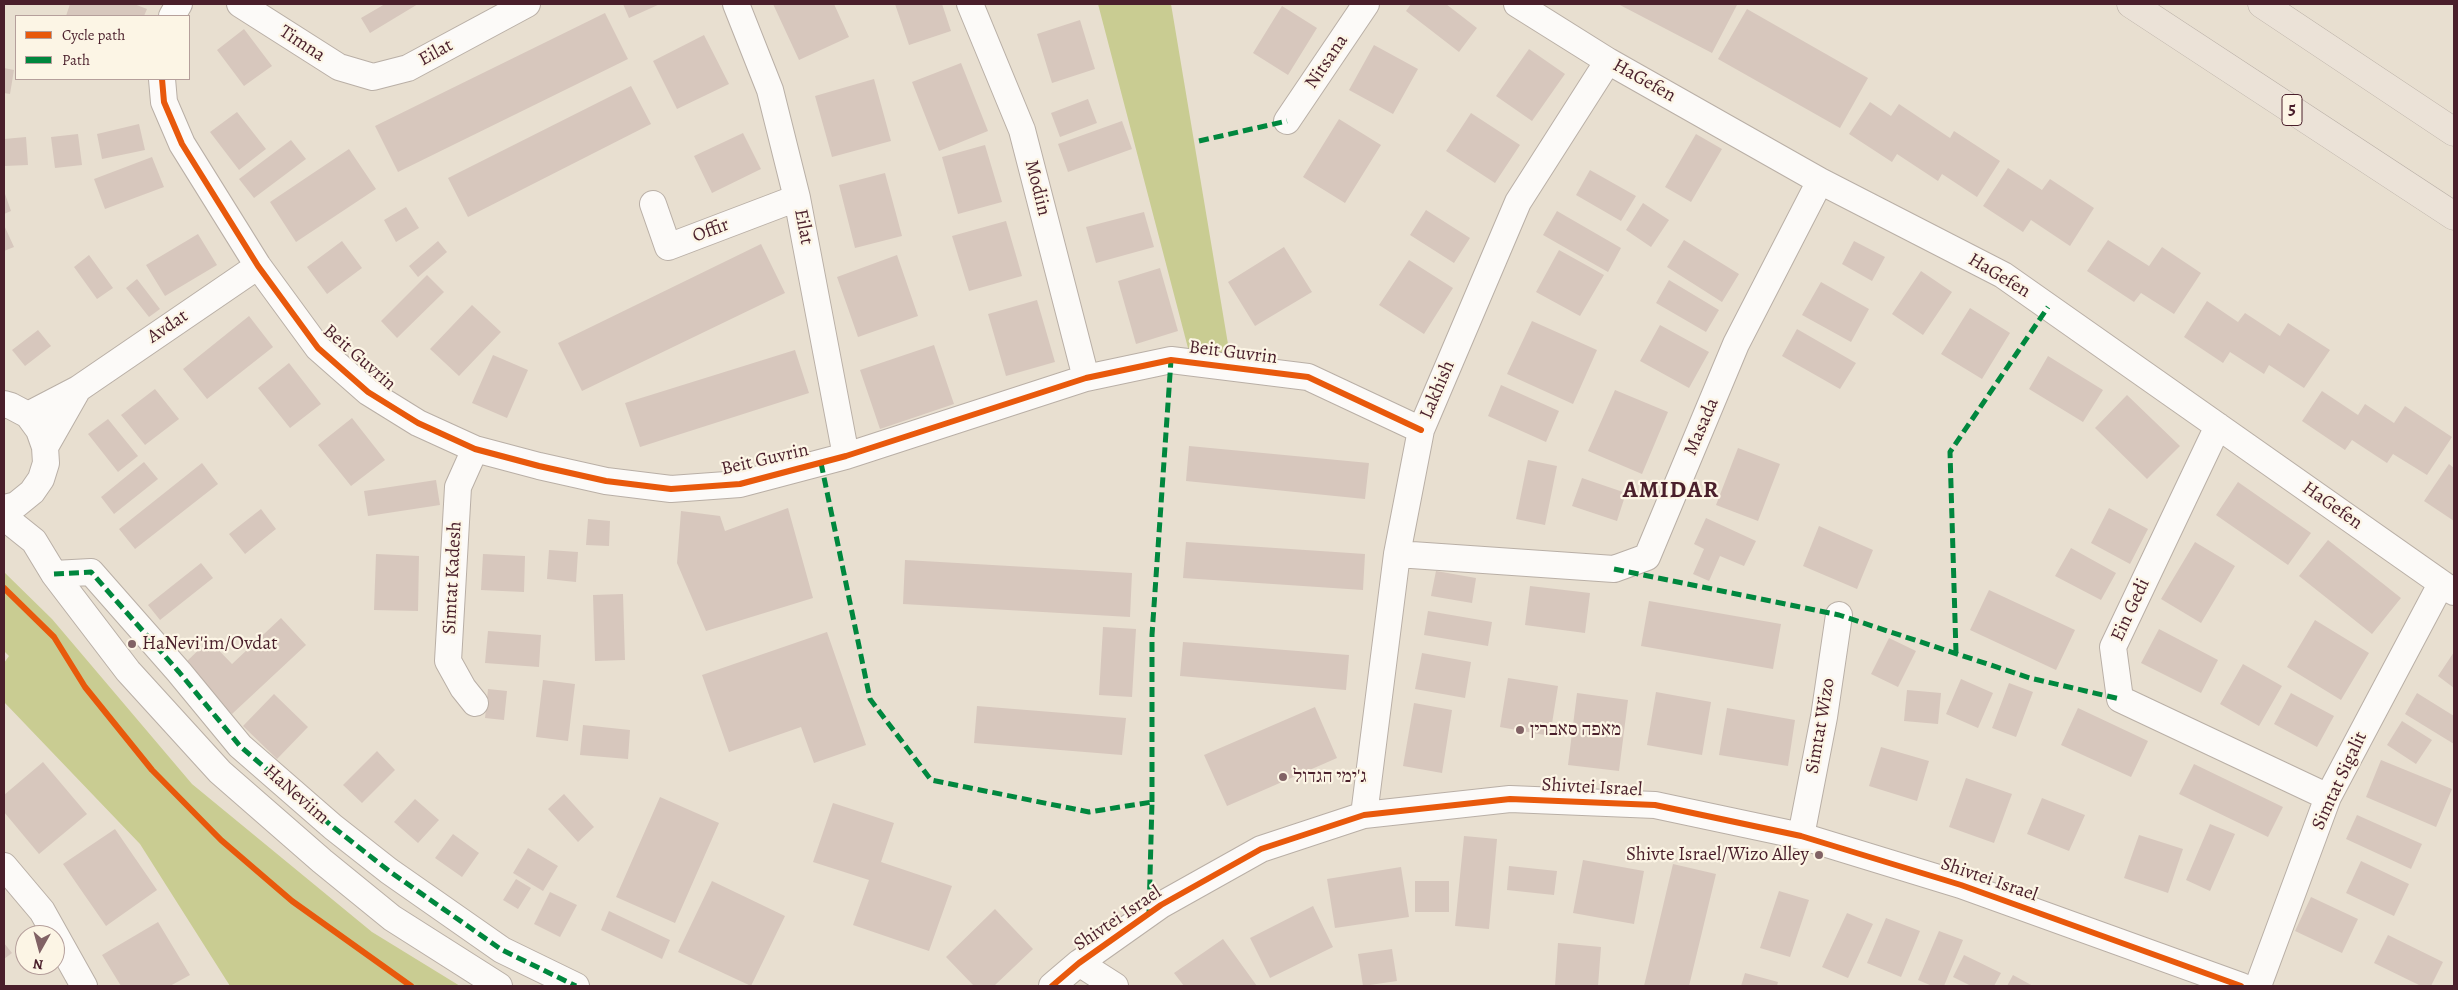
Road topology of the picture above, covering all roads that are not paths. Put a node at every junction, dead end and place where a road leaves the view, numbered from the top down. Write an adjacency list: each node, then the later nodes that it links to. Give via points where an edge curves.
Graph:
1 (179, 4): 11 (street)
2 (240, 4): 14 (street, Timna)
3 (527, 4): 14 (street, Eilat, via 408,68 373,77)
4 (736, 4): 19 (street, Eilat, via 770,90)
5 (970, 4): 23 (street, Modiin, via 1022,130)
6 (1366, 4): 16 (street, Nitsana)
7 (1517, 4): 13 (street, HaGefen)
8 (2131, 4): 21 (highway, 5)
9 (2262, 4): 12 (highway)
10 (2269, 4): 12 (highway)
11 (173, 15)
12 (2320, 42): 17 (highway)
13 (1608, 61): 18 (street, HaGefen); 28 (street, Lakhish, via 1518,202)
14 (339, 67)
15 (162, 80): 22 (street, Beit Guvrin, via 164,102 182,144)
16 (1287, 121)
17 (2454, 132)
18 (1820, 181): 27 (street, HaGefen, via 2003,275); 36 (street, Masada, via 1736,344 1646,557 1614,570)
19 (797, 198): 20 (street, Offir, via 668,247); 31 (street, Eilat)
20 (653, 204)
21 (2454, 216)
22 (258, 266): 24 (street, Avdat); 30 (street, Beit Guvrin, via 318,348 368,392 418,423)
23 (1086, 378): 28 (street, Beit Guvrin, via 1171,360 1308,377); 31 (street, Beit Guvrin)
24 (78, 389): 26 (street, Avdat); 29 (street, Avdat)
25 (4, 404): 26 (street)
26 (28, 415): 29 (street, via 39,430)
27 (2218, 426): 38 (street, HaGefen); 41 (street, Ein Gedi, via 2113,647 2120,699)
28 (1421, 430): 36 (street, Lakhish)
29 (45, 447): 32 (street, via 46,463)
30 (475, 448): 31 (street, Beit Guvrin, via 606,481 671,489 740,484); 40 (street, Simtat Kadesh, via 458,488 448,661)
31 (846, 456)
32 (32, 492): 33 (street, via 16,505); 35 (street, HaNeviim)
33 (4, 508)
34 (4, 516): 35 (street, HaNeviim)
35 (34, 541): 37 (street, HaNeviim)
36 (1397, 554): 42 (street, Lakhish)
37 (54, 574): 47 (street, HaNeviim, via 128,671 220,772 392,918); 48 (street, HaNeviim, via 91,572 240,746 333,827 389,871 502,950)
38 (2448, 588): 41 (street, Simtat Sigalit)
39 (1839, 615): 43 (street, Simtat Wizo, via 1824,717)
40 (475, 703)
41 (2328, 797): 52 (street, Simtat Sigalit)
42 (1364, 814): 43 (street, Shivtei Israel, via 1510,799 1655,805); 45 (street, Shivtei Israel, via 1261,849 1161,906)
43 (1801, 836): 51 (street, Shivtei Israel, via 1961,885)
44 (4, 866): 46 (street, via 42,911)
45 (1079, 963): 49 (street, Shivtei Israel); 50 (street)
46 (84, 986)
47 (499, 986)
48 (576, 986)
49 (1052, 986)
50 (1115, 986)
51 (2241, 986)
52 (2258, 986)

